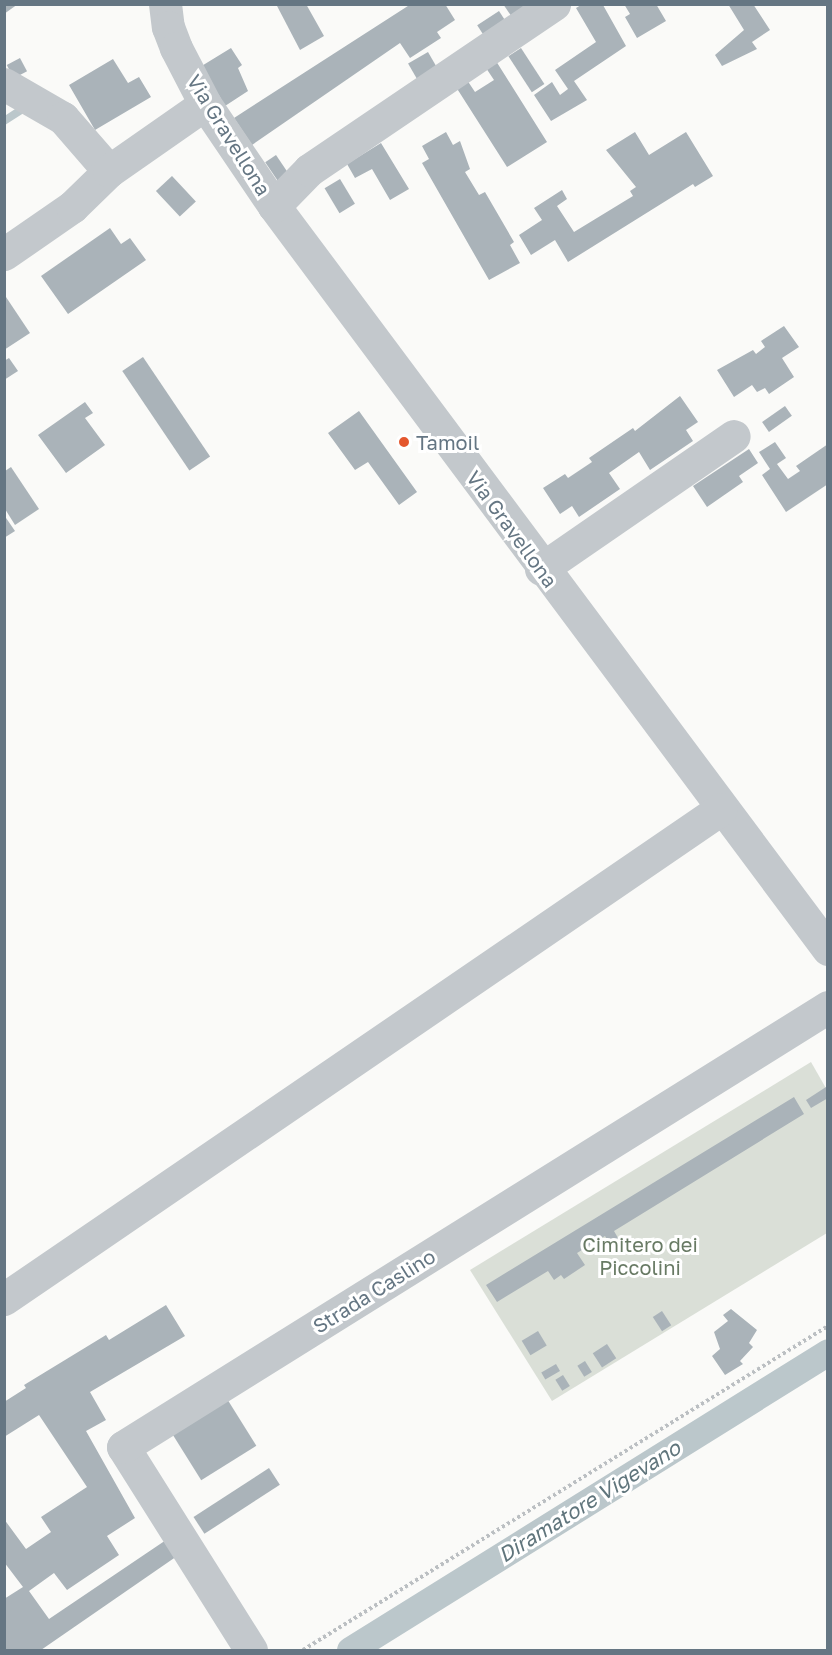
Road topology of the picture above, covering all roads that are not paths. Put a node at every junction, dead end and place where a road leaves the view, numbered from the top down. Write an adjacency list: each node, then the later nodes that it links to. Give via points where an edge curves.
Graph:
1 (165, 4): 4 (street, Via Gravellona, via 176,48)
2 (554, 4): 6 (street, via 309,170)
3 (4, 84): 5 (street, via 63,118)
4 (205, 104): 5 (street); 6 (street, Via Gravellona)
5 (110, 171): 7 (street, via 72,207)
6 (274, 206): 9 (street, Via Gravellona)
7 (4, 254)
8 (734, 436): 9 (street)
9 (542, 569): 10 (street, Via Gravellona)
10 (721, 809): 11 (street, Via Gravellona); 13 (street)
11 (828, 949)
12 (828, 1007): 14 (street, Strada Caslino, via 123,1447)
13 (4, 1299)
14 (251, 1650)

